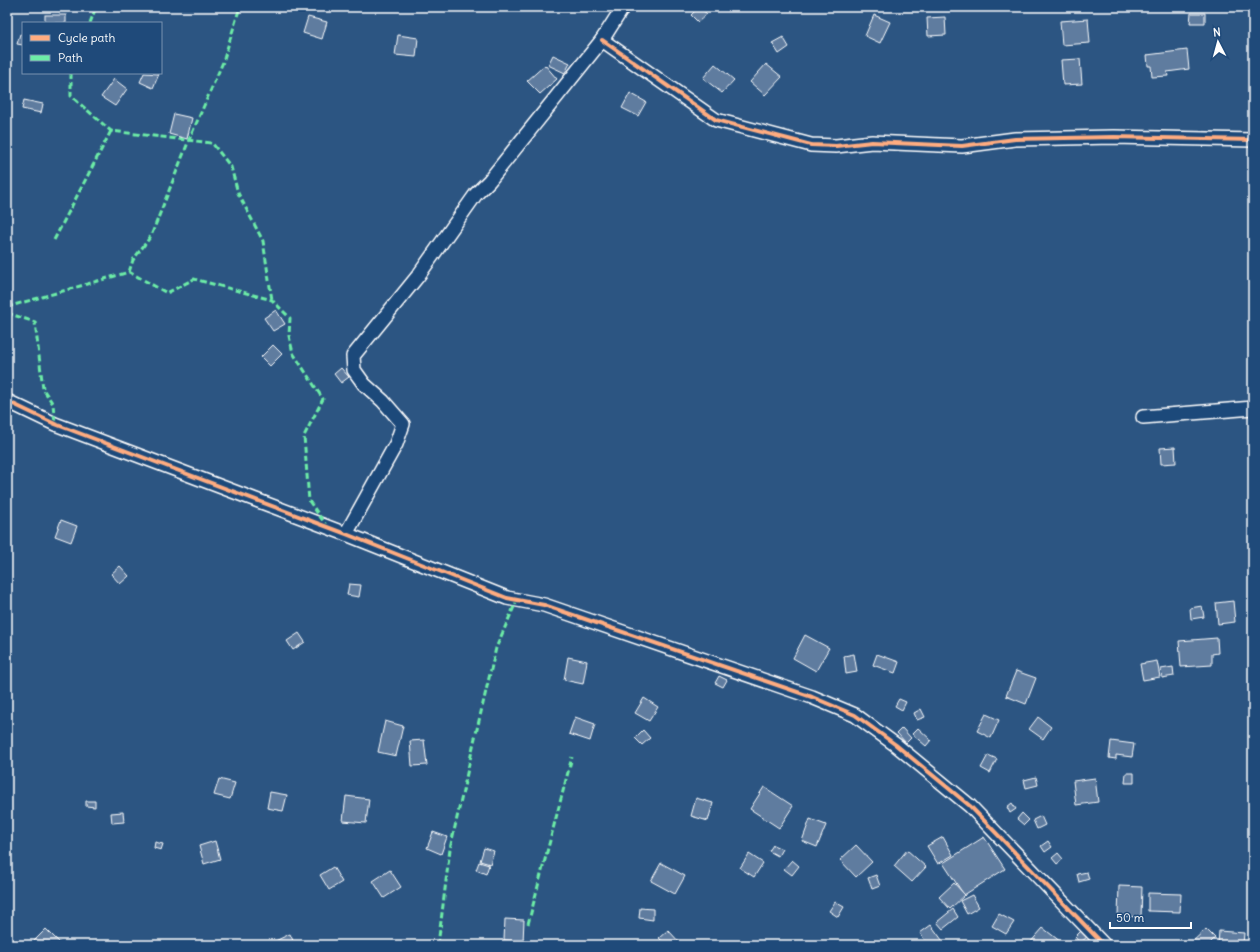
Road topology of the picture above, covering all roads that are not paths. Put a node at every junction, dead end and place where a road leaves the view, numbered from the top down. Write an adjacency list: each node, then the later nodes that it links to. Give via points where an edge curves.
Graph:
1 (623, 7): 2 (street)
2 (602, 40): 3 (street, via 716,120 811,145 836,146 872,142 962,146 1015,139 1114,137); 7 (street, via 490,181 476,194 418,276 353,356 354,370 364,384 403,424 396,444)
3 (1253, 140)
4 (7, 401): 7 (street, via 56,424)
5 (1253, 408): 6 (street)
6 (1143, 417)
7 (346, 534): 8 (street, via 507,598 544,605 805,695 855,715 970,806)
8 (1104, 945)

